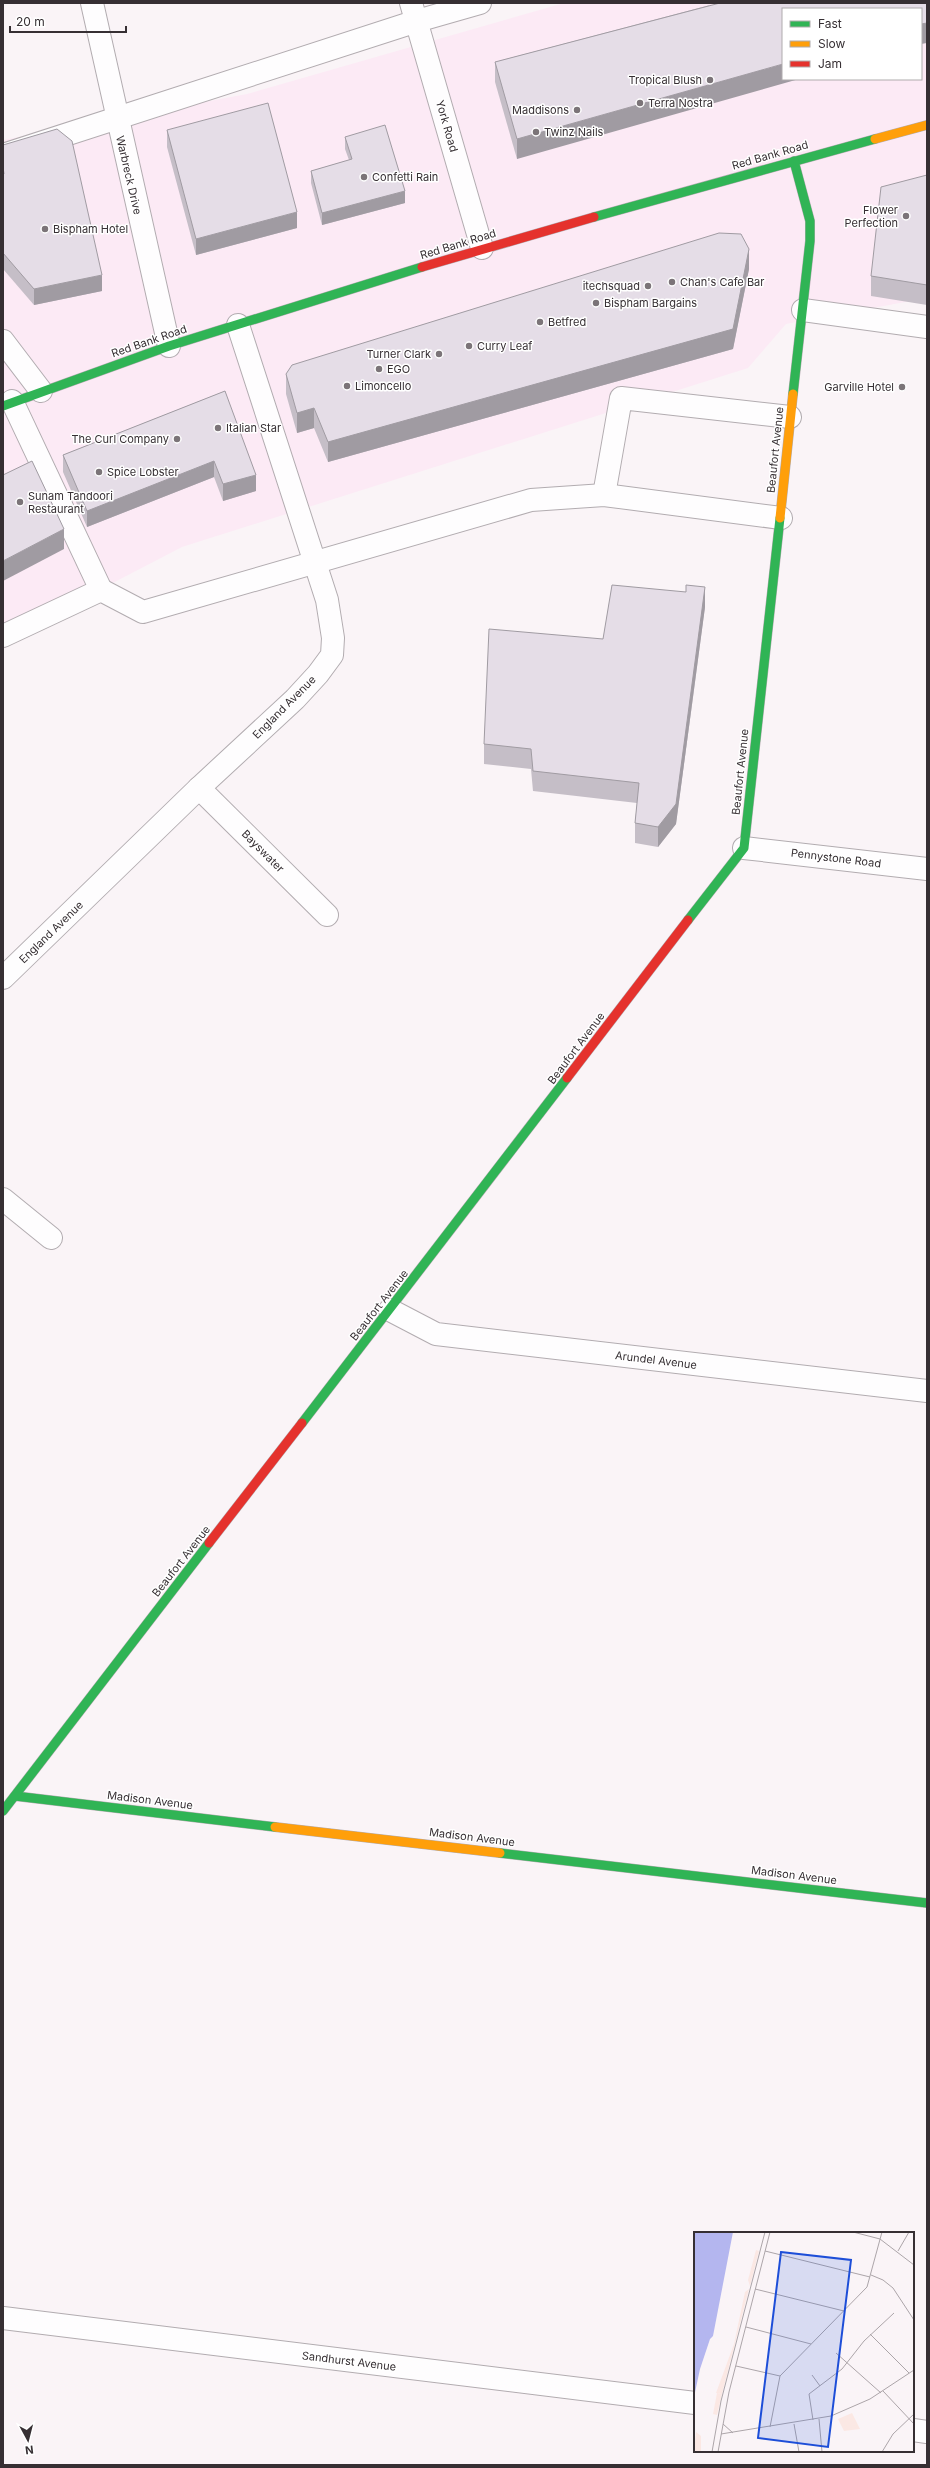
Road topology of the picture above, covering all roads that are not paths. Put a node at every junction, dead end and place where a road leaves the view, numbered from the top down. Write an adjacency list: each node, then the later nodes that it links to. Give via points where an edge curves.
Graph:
1 (92, 3): 4 (street, Warbreck Drive)
2 (480, 3): 3 (street)
3 (414, 12): 4 (street); 8 (street, York Road)
4 (116, 118): 6 (street); 13 (street, Warbreck Drive)
5 (927, 125): 7 (street, Red Bank Road)
6 (3, 155)
7 (794, 161): 8 (street, Red Bank Road); 9 (street, Beaufort Avenue, via 810,221)
8 (482, 248): 10 (street, Red Bank Road)
9 (803, 310): 11 (street); 16 (street, Beaufort Avenue)
10 (238, 324): 13 (street, Red Bank Road); 19 (street, England Avenue, via 267,421)
11 (927, 327)
12 (3, 341): 14 (street)
13 (169, 346): 14 (street, Red Bank Road)
14 (40, 391): 15 (street, Red Bank Road)
15 (7, 404): 20 (street)
16 (790, 417): 17 (street, via 621,398); 18 (street, Beaufort Avenue)
17 (604, 495): 18 (street); 19 (street, via 531,500)
18 (781, 518): 23 (street, Beaufort Avenue)
19 (315, 563): 20 (street, via 143,612); 22 (street, England Avenue, via 327,600 333,638 332,654 295,699)
20 (101, 590): 21 (street)
21 (3, 636)
22 (199, 788): 25 (street, Bayswater); 26 (street, England Avenue)
23 (744, 848): 24 (street, Pennystone Road); 29 (street, Beaufort Avenue)
24 (927, 869)
25 (328, 915)
26 (3, 978)
27 (3, 1199): 28 (street)
28 (51, 1238)
29 (390, 1310): 30 (street, Arundel Avenue, via 436,1334); 31 (street, Beaufort Avenue)
30 (927, 1391)
31 (14, 1796): 32 (street, Beaufort Avenue); 33 (street, Madison Avenue)
32 (3, 1811)
33 (927, 1903)
34 (3, 2318): 35 (street, Sandhurst Avenue)
35 (694, 2403)
36 (914, 2430): 37 (street)
37 (927, 2432)

